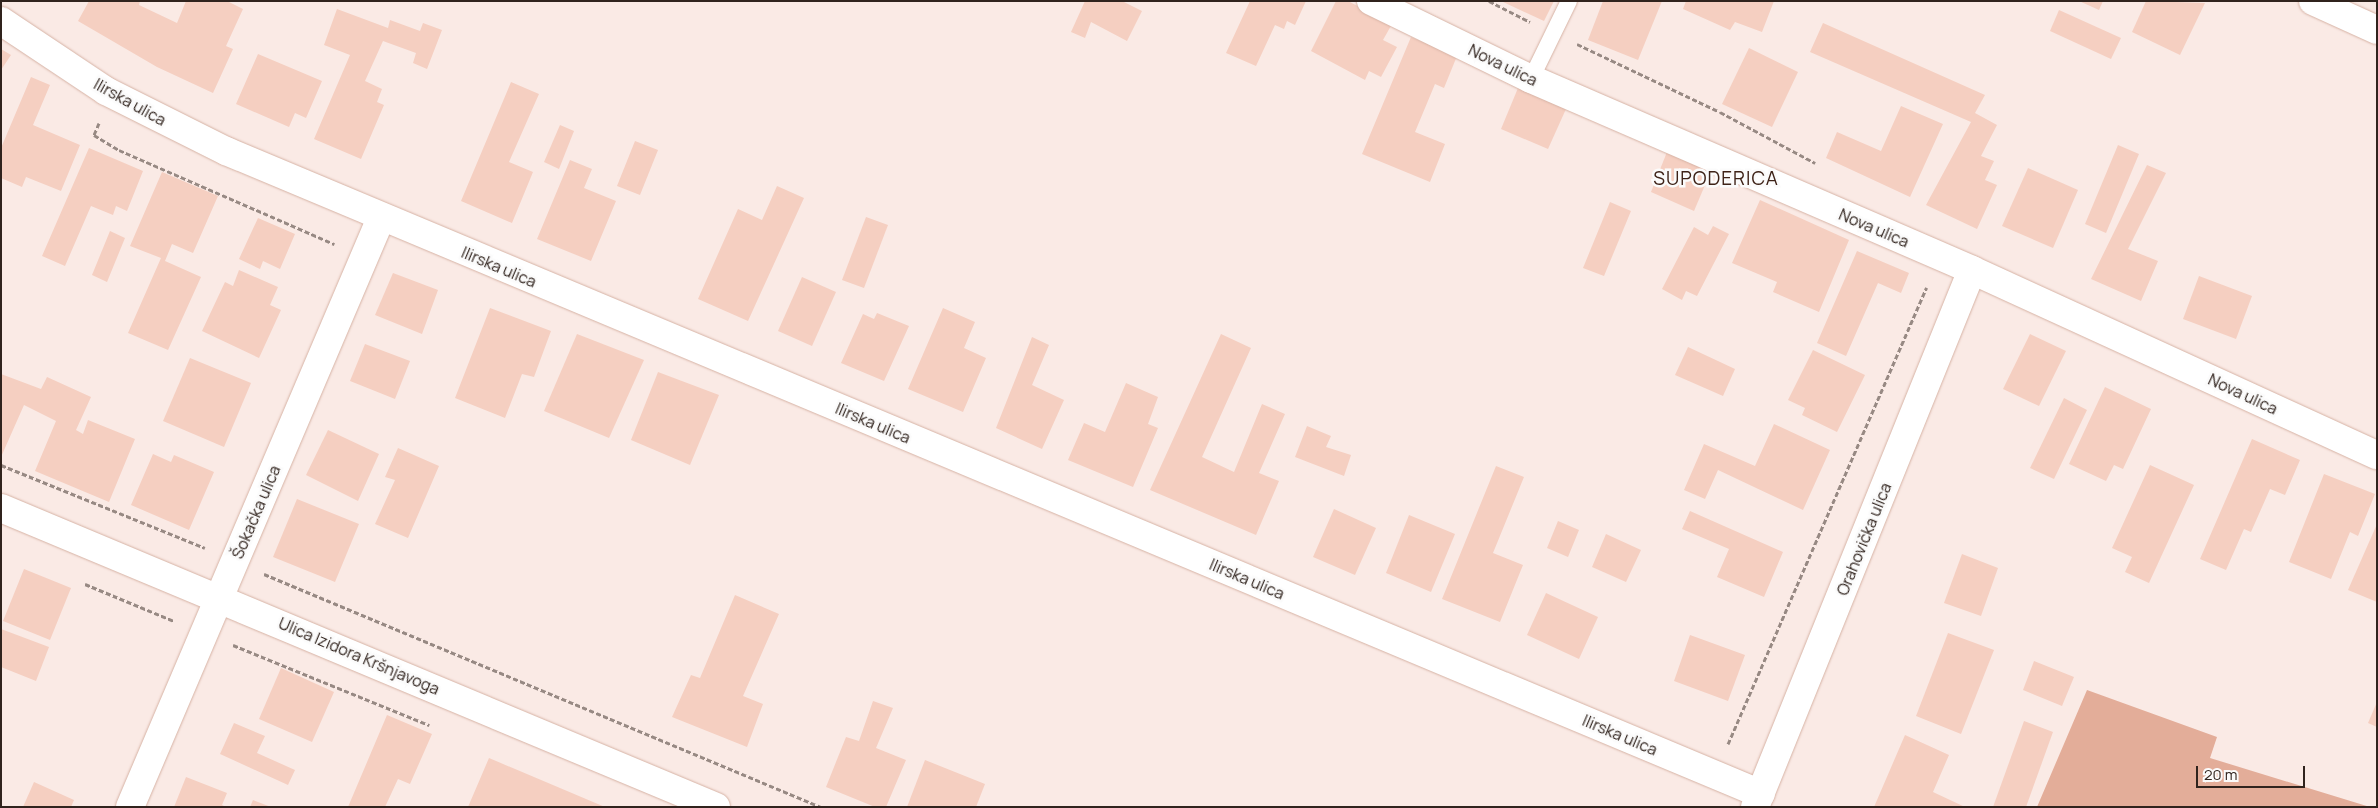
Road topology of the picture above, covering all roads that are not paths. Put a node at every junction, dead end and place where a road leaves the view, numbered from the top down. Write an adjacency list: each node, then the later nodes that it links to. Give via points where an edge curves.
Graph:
1 (1371, 1): 6 (street, Nova ulica)
2 (1569, 1): 6 (lane)
3 (2313, 1): 5 (street)
4 (1, 21): 7 (street, Ilirska ulica, via 116,97 226,151)
5 (2377, 30)
6 (1531, 79): 8 (street, Nova ulica)
7 (381, 218): 11 (street, Šokačka ulica); 12 (street, Ilirska ulica, via 1715,775)
8 (1972, 270): 9 (street, Nova ulica); 12 (street, Orahovička ulica)
9 (2377, 455)
10 (1, 508): 11 (street, Ulica Izidora Kršnjavoga)
11 (220, 598): 13 (street, Šokačka ulica); 14 (street, Ulica Izidora Kršnjavoga)
12 (1758, 800)
13 (130, 807)
14 (716, 807)

